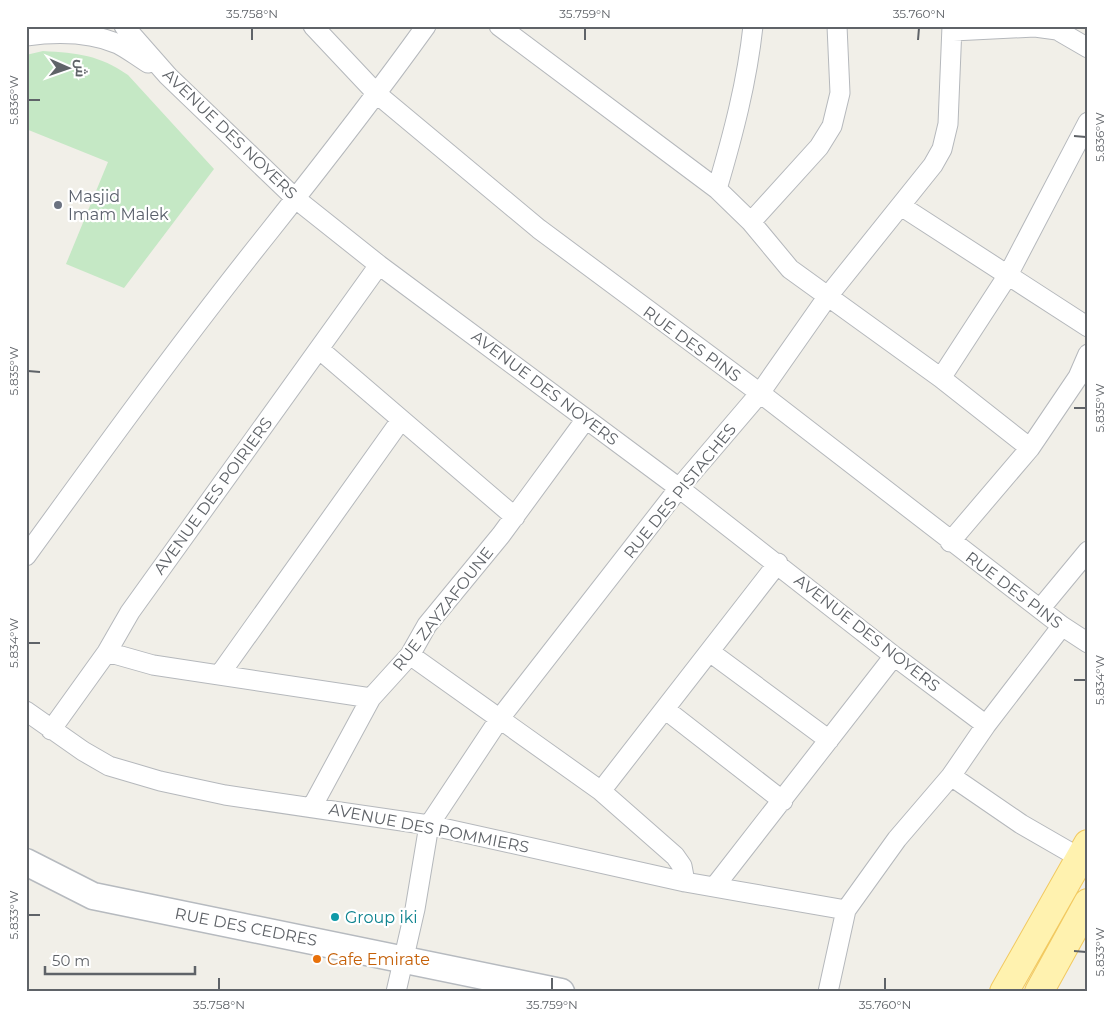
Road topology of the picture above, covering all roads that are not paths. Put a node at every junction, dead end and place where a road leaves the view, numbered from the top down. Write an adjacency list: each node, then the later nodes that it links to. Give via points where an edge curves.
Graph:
1 (124, 26): 11 (street, AVENUE DES NOYERS)
2 (313, 26): 12 (street, RUE DES PINS)
3 (426, 26): 12 (street)
4 (499, 26): 14 (street)
5 (753, 26): 14 (street, via 736,122)
6 (838, 26): 17 (street, via 840,93 832,126 818,147)
7 (1035, 27): 8 (street); 10 (street, via 1057,30)
8 (952, 29): 16 (street, RUE DES PISTACHES, via 948,124 942,149)
9 (26, 36): 11 (street, via 70,34 111,42)
10 (1088, 48)
11 (168, 76): 15 (street, AVENUE DES NOYERS)
12 (377, 94): 15 (street); 26 (street, RUE DES PINS, via 540,229)
13 (1088, 122): 19 (street)
14 (717, 189): 17 (street)
15 (296, 199): 18 (street, AVENUE DES NOYERS); 34 (street, via 105,447)
16 (901, 206): 19 (street); 20 (street, RUE DES PISTACHES)
17 (751, 222): 20 (street, via 790,269)
18 (379, 264): 22 (street, AVENUE DES POIRIERS); 27 (street, AVENUE DES NOYERS)
19 (1008, 275): 21 (street); 24 (street)
20 (828, 296): 24 (street); 26 (street, RUE DES PISTACHES)
21 (1088, 327)
22 (319, 349): 28 (street); 39 (street, AVENUE DES POIRIERS, via 130,612)
23 (1088, 354): 25 (street)
24 (941, 378): 29 (street)
25 (1083, 380): 29 (street)
26 (760, 394): 30 (street, RUE DES PISTACHES); 32 (street, RUE DES PINS)
27 (586, 419): 30 (street, AVENUE DES NOYERS); 31 (street, RUE ZAYZAFOUNE)
28 (401, 420): 31 (street); 43 (street)
29 (1030, 448): 32 (street)
30 (679, 488): 35 (street, AVENUE DES NOYERS); 47 (street, RUE DES PISTACHES)
31 (515, 517): 41 (street, RUE ZAYZAFOUNE, via 427,625)
32 (950, 542): 36 (street, RUE DES PINS)
33 (1088, 551): 36 (street)
34 (26, 556)
35 (778, 563): 40 (street); 42 (street, AVENUE DES NOYERS)
36 (1040, 609): 37 (street, RUE DES PINS)
37 (1062, 626): 38 (street, RUE DES PINS); 48 (street)
38 (1088, 643)
39 (107, 652): 43 (street, via 153,665); 49 (street, AVENUE DES POIRIERS)
40 (710, 652): 45 (street); 50 (street)
41 (410, 655): 44 (street, RUE ZAYZAFOUNE); 47 (street)
42 (894, 656): 48 (street, AVENUE DES NOYERS); 50 (street)
43 (220, 674): 44 (street)
44 (370, 698): 54 (street, RUE ZAYZAFOUNE)
45 (666, 710): 52 (street); 53 (street)
46 (26, 711): 49 (street, AVENUE DES POMMIERS)
47 (500, 718): 52 (street); 55 (street, RUE DES PISTACHES)
48 (986, 725): 51 (street)
49 (51, 730): 54 (street, AVENUE DES POMMIERS, via 109,766 224,795)
50 (829, 740): 53 (street)
51 (952, 776): 56 (street, via 1021,824); 61 (street, via 897,839)
52 (601, 791): 58 (street, via 675,856 682,866)
53 (783, 801): 59 (street)
54 (312, 807): 55 (street, AVENUE DES POMMIERS)
55 (429, 825): 58 (street, AVENUE DES POMMIERS); 62 (street, RUE DES PISTACHES, via 415,908)
56 (1084, 851): 66 (main road)
57 (26, 862): 62 (street, RUE DES CEDRES, via 93,896)
58 (685, 882): 59 (street, AVENUE DES POMMIERS)
59 (715, 886): 61 (street, AVENUE DES POMMIERS)
60 (1088, 903): 67 (main road)
61 (846, 910): 65 (street)
62 (402, 959): 63 (street, RUE DES PISTACHES); 64 (street, RUE DES CEDRES)
63 (396, 992)
64 (561, 992)
65 (828, 992)
66 (1004, 992)
67 (1039, 992)

